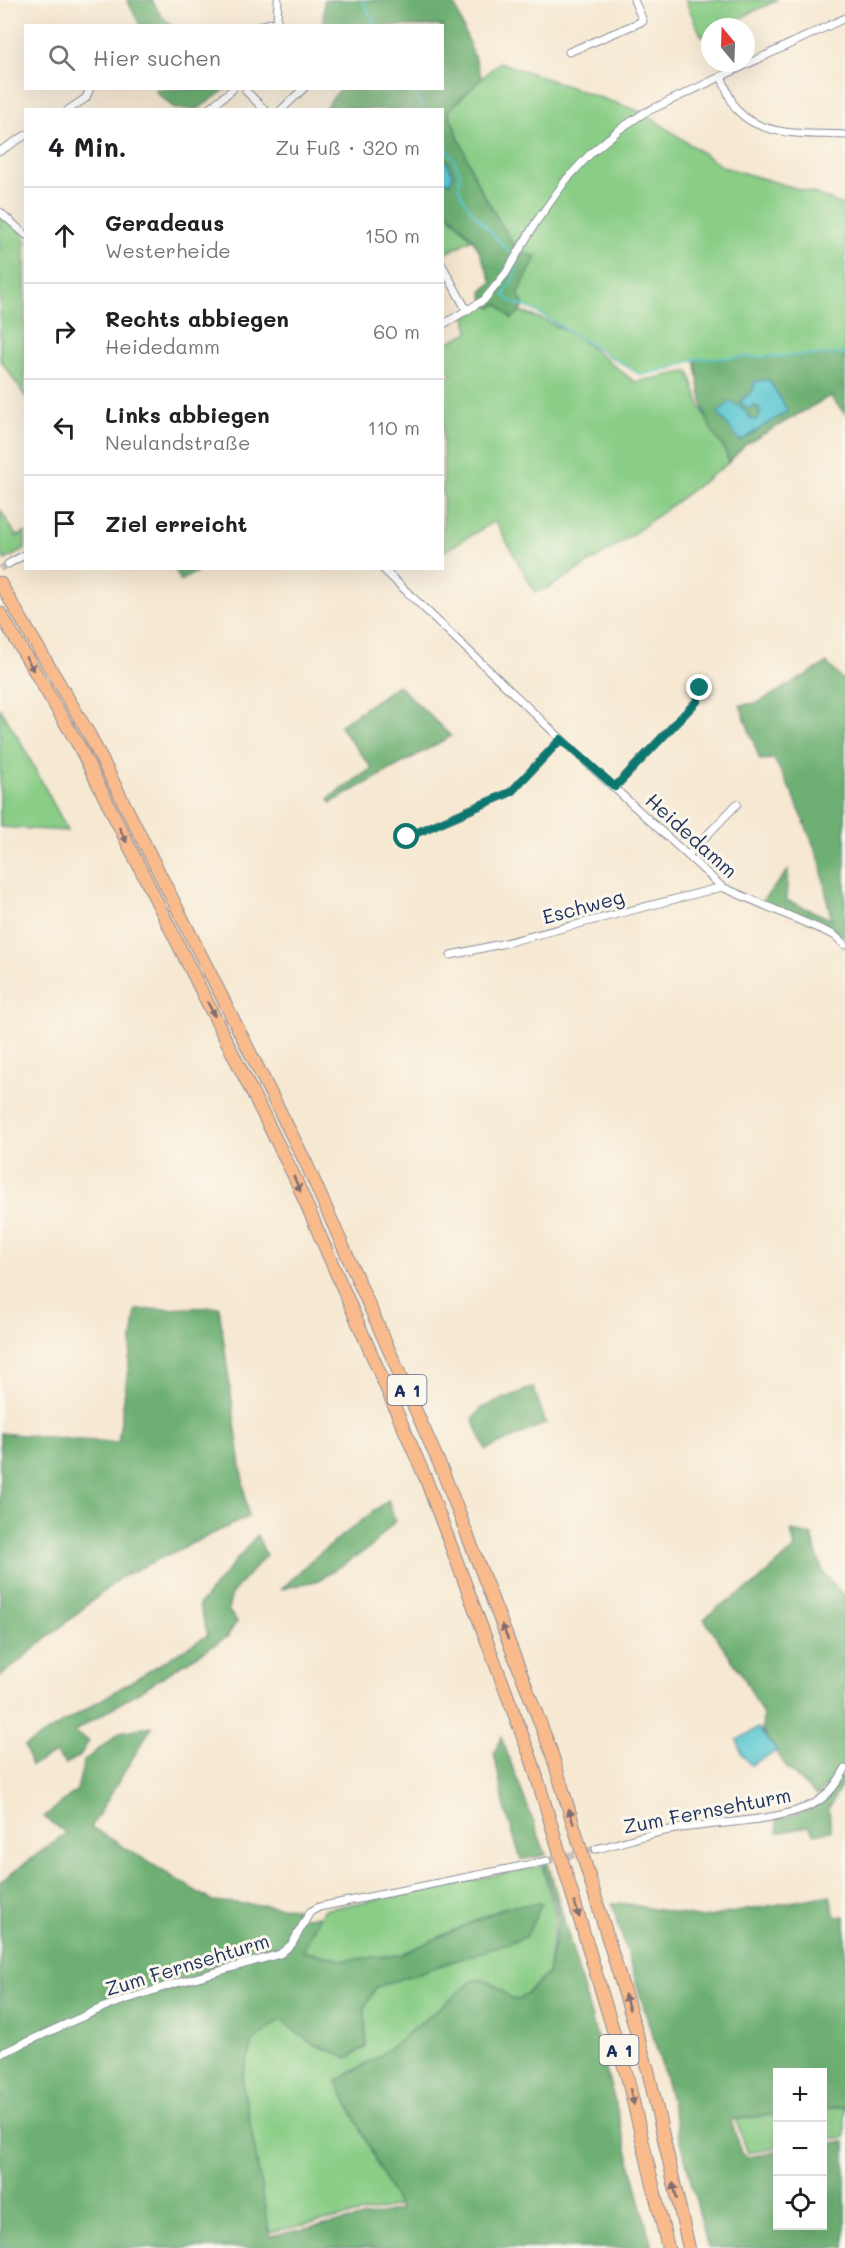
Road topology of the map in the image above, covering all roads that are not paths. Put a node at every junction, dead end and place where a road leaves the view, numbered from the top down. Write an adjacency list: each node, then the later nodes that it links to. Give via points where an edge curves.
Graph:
1 (278, 0): 4 (street, via 277,21)
2 (634, 0): 5 (street, via 643,21)
3 (845, 18): 6 (street)
4 (267, 24)
5 (569, 52)
6 (721, 76): 16 (street, via 736,109 752,124 777,131); 22 (street, via 644,113 598,147 566,180 496,287)
7 (89, 90): 12 (street, via 86,98)
8 (231, 90): 13 (street)
9 (233, 90): 10 (street, via 236,94)
10 (246, 90): 14 (street)
11 (302, 90): 15 (street)
12 (71, 108)
13 (209, 108)
14 (263, 108)
15 (283, 108)
16 (845, 135)
17 (24, 136): 18 (street)
18 (0, 151)
19 (0, 212): 20 (street)
20 (24, 233)
21 (444, 269): 22 (street)
22 (467, 311): 23 (street)
23 (444, 324)
24 (24, 555): 25 (street)
25 (8, 564)
26 (384, 570): 30 (street, Heidedamm)
27 (0, 583): 43 (highway, A 1, one-way to 27, via 648,2070 551,1751 443,1472 307,1165 89,734)
28 (0, 614): 42 (highway, A 1, one-way to 42, via 79,746 294,1176 425,1477 532,1761 627,2076)
29 (700, 688): 31 (street, via 697,701)
30 (561, 739): 31 (street, Heidedamm); 33 (street, via 511,792)
31 (615, 787): 34 (street, Heidedamm)
32 (737, 804): 34 (street)
33 (407, 837)
34 (688, 855): 35 (street, Heidedamm)
35 (722, 888): 36 (street, Heidedamm, via 834,935); 37 (street, Eschweg)
36 (845, 945)
37 (451, 955)
38 (845, 1769): 39 (street, Zum Fernsehturm, via 831,1790 817,1803 804,1808 675,1829)
39 (596, 1849)
40 (547, 1861): 41 (street, Zum Fernsehturm, via 319,1907 310,1912 292,1944 280,1954 114,2004)
41 (0, 2054)
42 (668, 2248)
43 (689, 2248)

